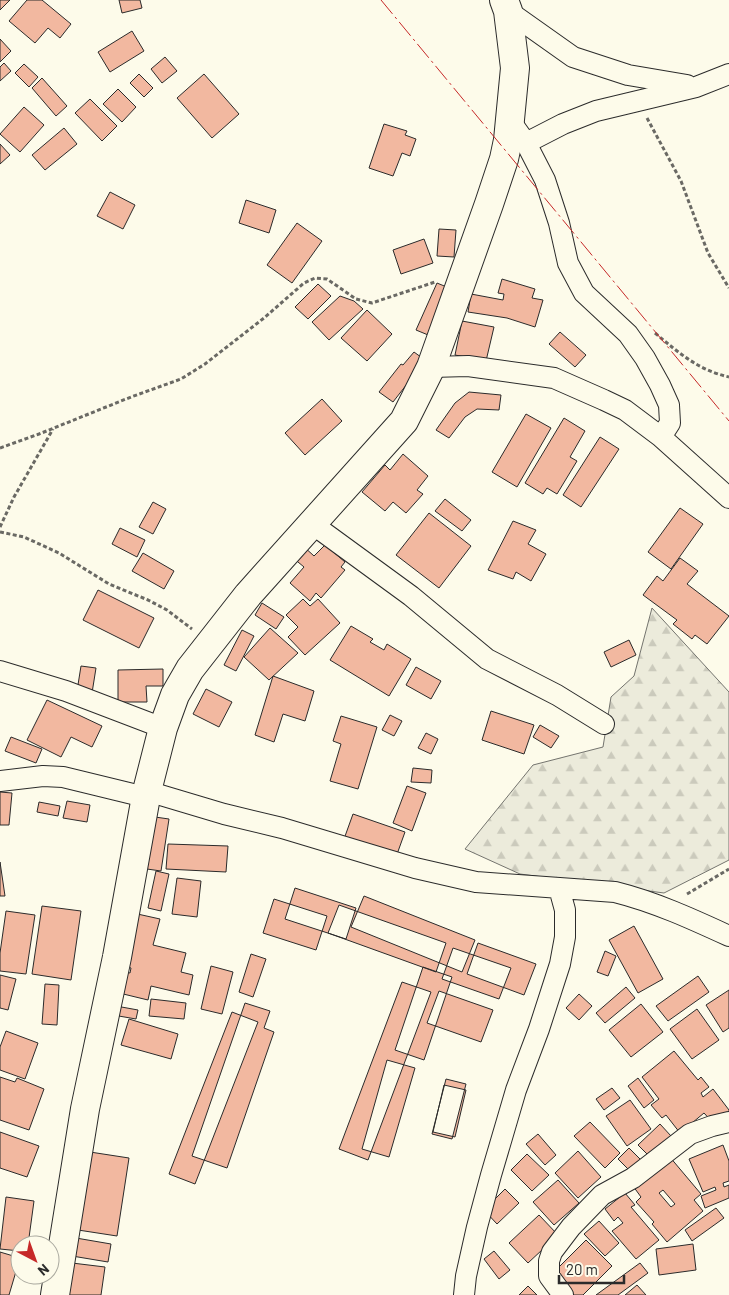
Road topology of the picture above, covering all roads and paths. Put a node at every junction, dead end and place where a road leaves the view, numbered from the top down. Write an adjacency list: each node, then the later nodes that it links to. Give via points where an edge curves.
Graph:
1 (506, 6): 3 (street, via 573,57 628,75); 5 (street, via 515,68)
2 (729, 74): 3 (street)
3 (696, 87): 4 (street)
4 (637, 101): 6 (street, via 596,111); 8 (path, via 681,181 708,253)
5 (509, 120): 6 (street); 7 (street, via 504,159)
6 (526, 143): 13 (street, via 545,180 568,263 584,293 628,334 660,385 669,405 670,423)
7 (465, 271): 10 (street); 12 (path, via 372,303 356,299 327,279 315,278 304,283 206,364 181,379)
8 (729, 288)
9 (650, 330): 11 (path, via 686,360 714,374)
10 (431, 367): 13 (street, via 468,366 554,378 625,410); 16 (street, via 404,421)
11 (729, 377)
12 (54, 428): 14 (path); 17 (path)
13 (661, 437): 15 (street)
14 (0, 448)
15 (729, 498)
16 (311, 523): 19 (street); 21 (street, via 411,596 487,659 557,695)
17 (0, 527)
18 (0, 532): 19 (path, via 24,537 59,553 109,584 167,610)
19 (210, 643): 22 (street, via 175,695)
20 (0, 672): 22 (street, via 66,691)
21 (604, 724)
22 (162, 728): 24 (street)
23 (0, 781): 24 (street, via 63,777)
24 (146, 794): 26 (street, via 476,882); 30 (street, via 117,957 85,1109)
25 (729, 869): 27 (path)
26 (559, 888): 27 (street, via 615,892); 31 (street, via 565,910 560,964 516,1090 491,1175)
27 (664, 909): 28 (street)
28 (729, 936)
29 (729, 1122): 32 (street, via 690,1134 632,1178 602,1195 571,1227 552,1252 549,1262 549,1276)
30 (55, 1295)
31 (464, 1295)
32 (563, 1295)

